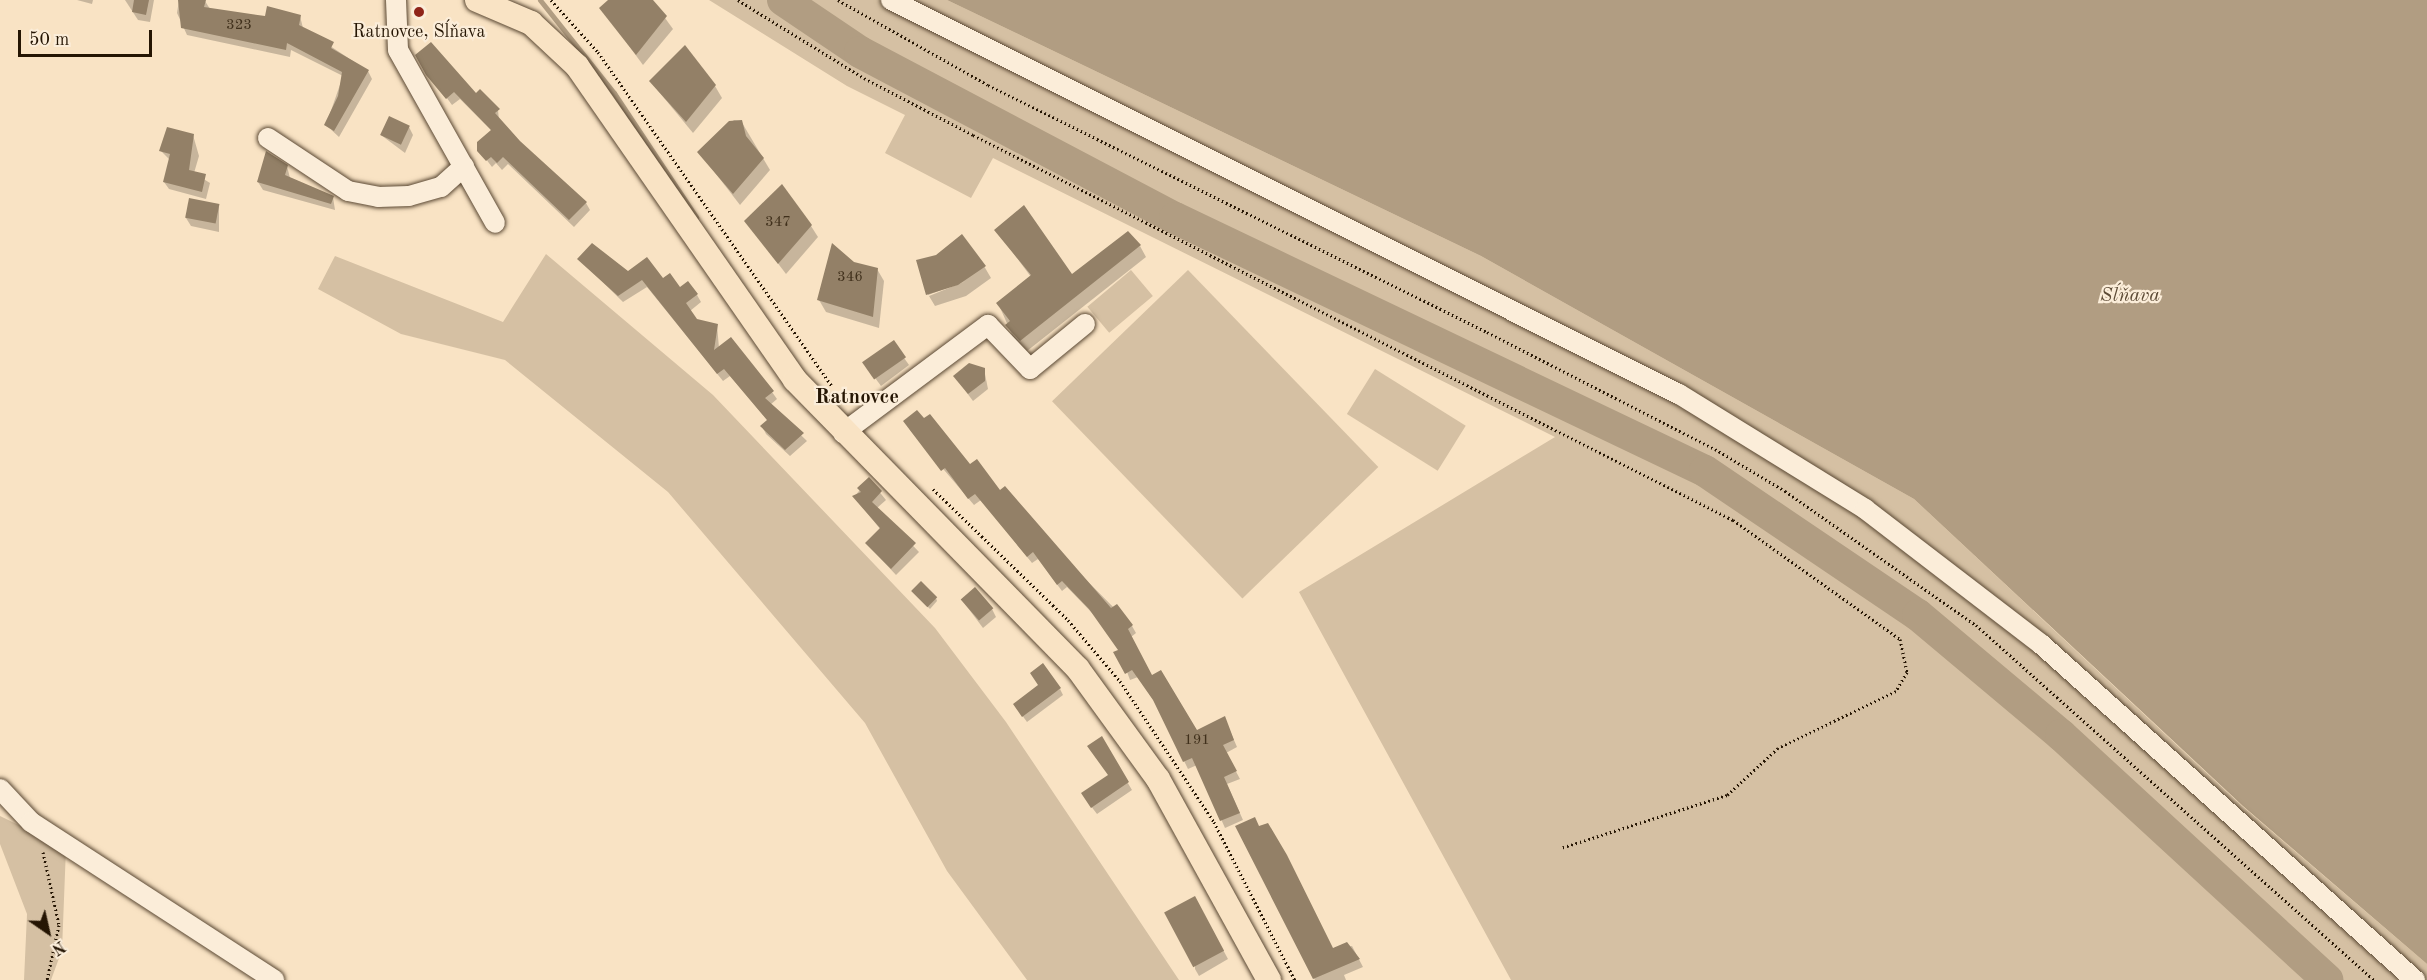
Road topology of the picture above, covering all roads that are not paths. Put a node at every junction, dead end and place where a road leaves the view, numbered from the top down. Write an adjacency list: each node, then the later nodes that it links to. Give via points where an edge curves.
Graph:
1 (396, 0): 5 (street, via 398,50)
2 (477, 0): 8 (main road, via 531,23 577,66 768,344)
3 (891, 0): 12 (street, via 1679,394 1866,509 2041,644)
4 (268, 138): 5 (street, via 348,191 378,197 409,196 441,187)
5 (464, 166): 6 (street)
6 (495, 223)
7 (1085, 324): 8 (street, via 1029,369 988,325)
8 (843, 433): 11 (main road, via 1078,669 1164,788)
9 (0, 789): 10 (street, via 31,822)
10 (274, 980)
11 (1269, 980)
12 (2415, 980)

